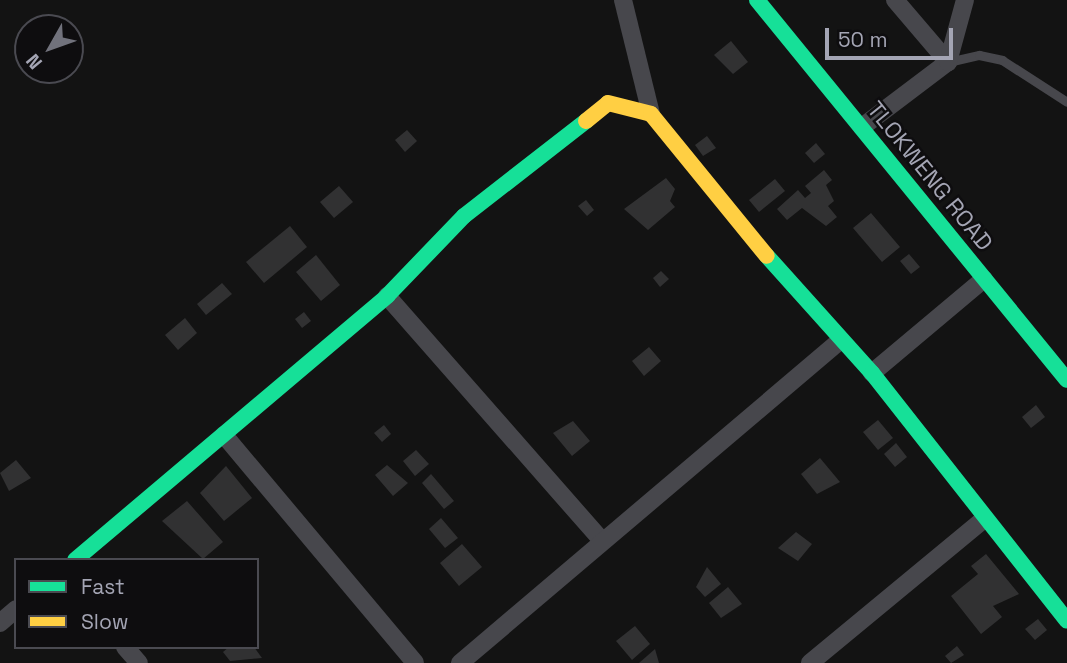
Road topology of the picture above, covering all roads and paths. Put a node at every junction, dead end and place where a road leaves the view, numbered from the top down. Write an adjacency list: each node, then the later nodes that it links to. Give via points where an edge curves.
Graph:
1 (623, 0): 7 (street)
2 (757, 0): 8 (street, TLOKWENG ROAD)
3 (895, 0): 5 (street)
4 (965, 0): 5 (street)
5 (948, 62): 6 (lane, via 979,55 1002,60); 8 (street)
6 (1067, 102)
7 (651, 114): 10 (street, via 608,103 464,216); 11 (street)
8 (862, 127): 9 (street, TLOKWENG ROAD)
9 (984, 279): 12 (street); 13 (street, TLOKWENG ROAD)
10 (387, 296): 14 (street); 16 (street)
11 (838, 342): 12 (street); 16 (street)
12 (872, 373): 15 (street)
13 (1067, 380)
14 (224, 435): 17 (street); 23 (street)
15 (984, 519): 19 (street); 25 (street)
16 (602, 541): 24 (street)
17 (77, 558)
18 (14, 612): 20 (street)
19 (1067, 621)
20 (0, 623)
21 (127, 649): 22 (street)
22 (139, 663)
23 (415, 663)
24 (460, 663)
25 (810, 663)

